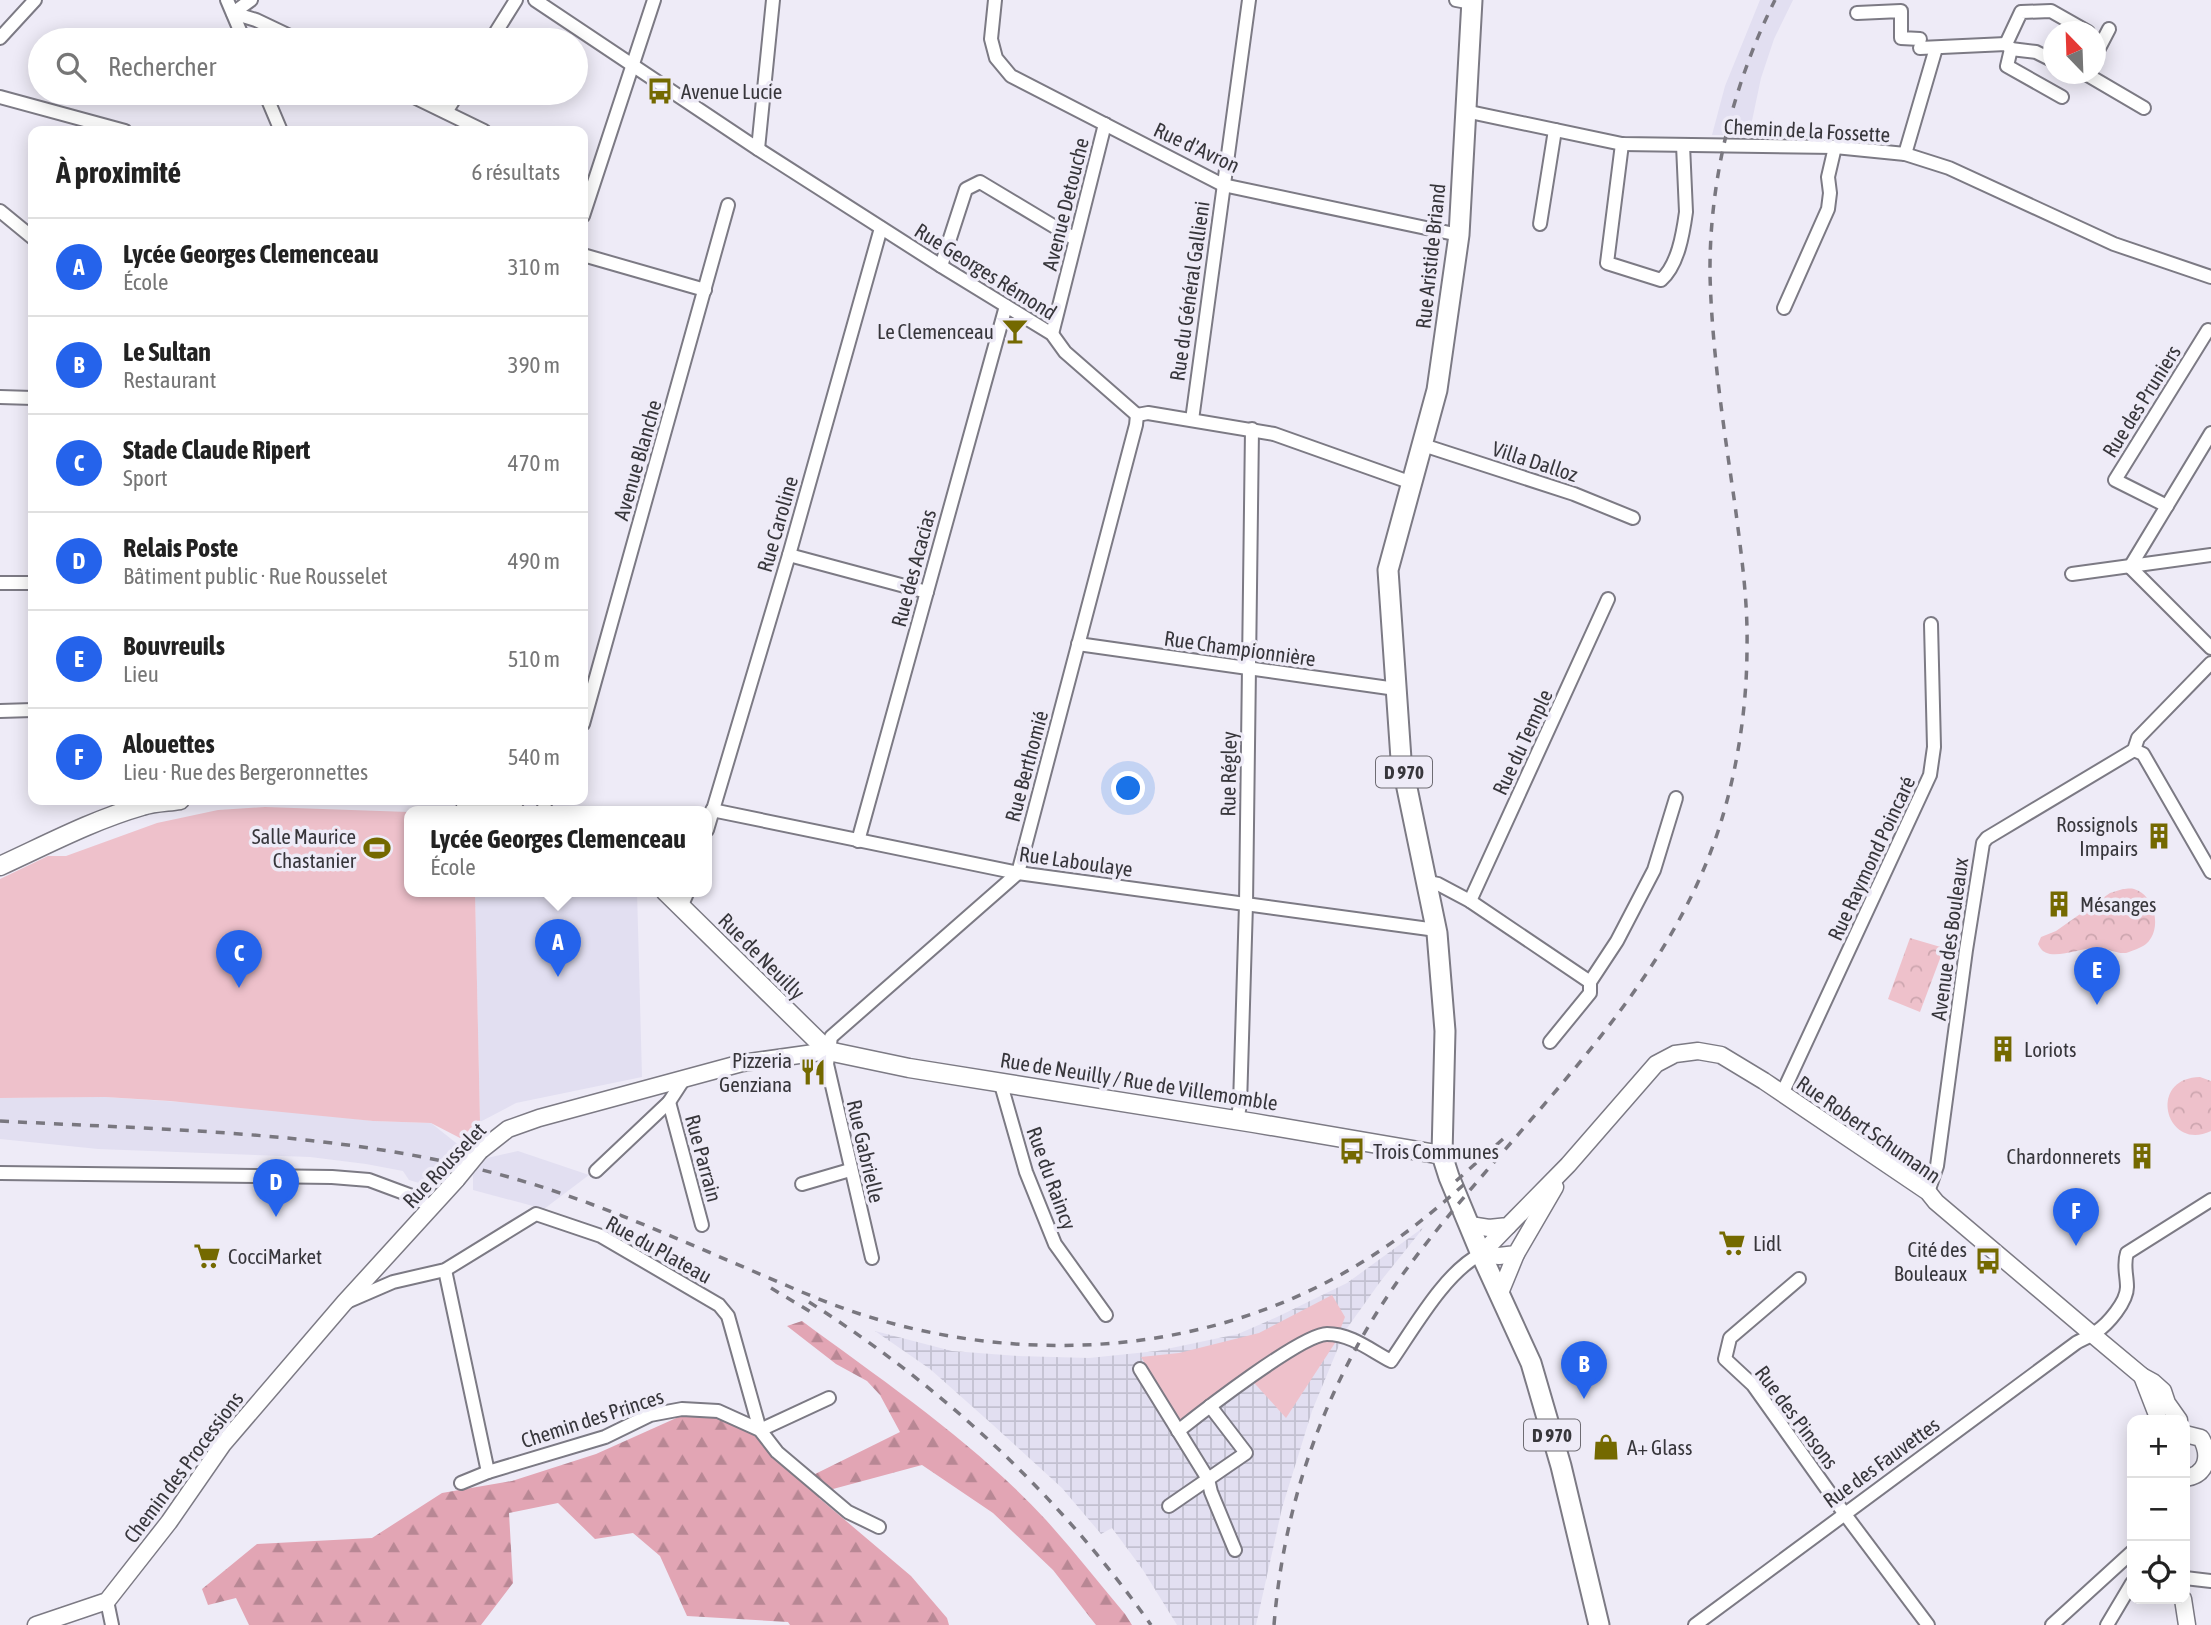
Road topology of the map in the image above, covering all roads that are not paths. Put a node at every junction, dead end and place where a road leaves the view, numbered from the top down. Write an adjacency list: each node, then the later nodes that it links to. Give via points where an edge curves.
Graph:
1 (35, 0): 21 (street)
2 (227, 0): 13 (street)
3 (251, 0): 13 (street)
4 (516, 0): 18 (street)
5 (535, 0): 19 (street, Rue Georges Rémond)
6 (654, 0): 25 (street)
7 (774, 0): 45 (street)
8 (995, 0): 37 (street, Rue d'Avron, via 991,40 996,58 1011,76)
9 (1249, 0): 47 (street, Rue du Général Gallieni)
10 (1466, 1): 35 (main road, Rue Aristide Briand / D 970)
11 (1901, 6): 14 (street); 23 (street, via 1901,38)
12 (2021, 6): 15 (street, via 2051,11); 22 (street)
13 (233, 13): 16 (street); 17 (street)
14 (1857, 13)
15 (2069, 21)
16 (239, 28)
17 (273, 28)
18 (498, 28)
19 (577, 28)
20 (588, 35): 25 (street, Rue Georges Rémond)
21 (0, 38)
22 (2009, 47): 23 (street); 24 (street); 28 (street, via 2007,66)
23 (1936, 48): 46 (street)
24 (2043, 56)
25 (633, 65): 45 (street, Rue Georges Rémond); 48 (street)
26 (2101, 84): 34 (street)
27 (0, 97): 29 (street)
28 (2062, 97)
29 (28, 105)
30 (29, 105): 38 (street)
31 (270, 105): 39 (street)
32 (431, 105): 36 (street)
33 (450, 105): 36 (street)
34 (2144, 108)
35 (1465, 111): 41 (street, Chemin de la Fossette); 54 (main road, Rue Aristide Briand / D 970)
36 (446, 112): 40 (street)
37 (1105, 124): 47 (street, Rue d'Avron); 55 (street, Avenue Detouche)
38 (107, 126)
39 (279, 126)
40 (474, 126)
41 (1555, 130): 42 (street, Chemin de la Fossette); 51 (street)
42 (1622, 144): 43 (street, Chemin de la Fossette); 43 (street, via 1607,263 1661,280 1669,273 1685,223)
43 (1683, 145): 44 (street, Chemin de la Fossette)
44 (1835, 147): 46 (street, Chemin de la Fossette); 61 (street, via 1828,177 1828,209)
45 (758, 149): 52 (street, Rue Georges Rémond)
46 (1905, 154): 58 (street, Chemin de la Fossette, via 1949,168 2114,244)
47 (1223, 185): 54 (street, Rue d'Avron); 67 (street, Rue du Général Gallieni)
48 (588, 201)
49 (728, 205): 59 (street, Avenue Blanche)
50 (0, 211): 53 (street)
51 (1540, 224)
52 (881, 228): 57 (street, Rue Georges Rémond); 74 (street, Rue Caroline)
53 (28, 234)
54 (1459, 235): 70 (main road, Rue Aristide Briand / D 970, via 1437,390)
55 (1075, 239): 57 (street, via 980,183 966,189); 63 (street, Avenue Detouche)
56 (588, 256): 59 (street)
57 (941, 266): 60 (street, Rue Georges Rémond)
58 (2211, 277)
59 (705, 290): 88 (street, Avenue Blanche)
60 (1006, 306): 63 (street, Rue Georges Rémond); 80 (street, Rue des Acacias)
61 (1784, 308)
62 (2208, 330): 72 (street, Rue des Pruniers, via 2115,480)
63 (1052, 334): 66 (street, Rue Georges Rémond, via 1065,352)
64 (0, 397): 65 (street)
65 (28, 398)
66 (1137, 415): 67 (street); 83 (street, Rue Berthomié)
67 (1192, 420): 68 (street)
68 (1252, 429): 71 (street); 86 (street, Rue Régley)
69 (2211, 433): 72 (street)
70 (1423, 445): 71 (main road, Rue Aristide Briand / D 970); 73 (street, Villa Dalloz)
71 (1412, 483): 87 (main road, Rue Aristide Briand / D 970, via 1388,570)
72 (2167, 506): 76 (street)
73 (1633, 518)
74 (789, 555): 80 (street); 94 (street, Rue Caroline)
75 (2211, 555): 76 (street)
76 (2130, 567): 77 (street); 84 (street)
77 (2073, 574)
78 (0, 583): 79 (street)
79 (28, 583)
80 (927, 592): 95 (street, Rue des Acacias)
81 (1608, 599): 101 (street, Rue du Temple)
82 (1931, 624): 109 (street, Rue Raymond Poincaré, via 1934,747 1930,775)
83 (1078, 644): 86 (street, Rue Championnière); 98 (street, Rue Berthomié)
84 (2211, 648)
85 (2211, 663): 91 (street, Avenue des Bouleaux, via 2138,738)
86 (1249, 669): 87 (street, Rue Championnière); 102 (street, Rue Régley)
87 (1396, 689): 99 (main road, D 970, via 1401,759)
88 (588, 706)
89 (28, 710): 90 (street)
90 (0, 711)
91 (2134, 750): 97 (street, via 2143,754); 118 (street, Avenue des Bouleaux, via 1983,843 1937,1166)
92 (1676, 798): 104 (street, via 1654,870)
93 (136, 805): 96 (main road)
94 (712, 810): 95 (street, Rue Laboulaye)
95 (858, 841): 98 (street, Rue Laboulaye)
96 (0, 866)
97 (2211, 872)
98 (1018, 873): 102 (street, Rue Laboulaye); 106 (street, via 831,1037)
99 (1428, 882): 101 (street); 103 (main road, D 970)
100 (684, 899): 106 (main road, Rue de Neuilly)
101 (1470, 901): 104 (street)
102 (1246, 904): 103 (street, Rue Laboulaye); 111 (street, Rue Régley)
103 (1437, 933): 112 (main road, D 970, via 1445,1031)
104 (1590, 982): 105 (street, via 1590,993)
105 (1550, 1042)
106 (828, 1051): 107 (street, Rue Rousselet, via 742,1063); 108 (main road, Rue de Neuilly / Rue de Villemomble); 114 (street, Rue Gabrielle)
107 (684, 1079): 110 (street); 120 (street, Rue Rousselet, bridge, via 508,1129 480,1151)
108 (1000, 1082): 111 (main road, Rue de Neuilly / Rue de Villemomble); 131 (street, Rue du Raincy, via 1026,1172 1055,1244)
109 (1782, 1094): 113 (street, Rue Robert Schumann, via 1721,1055 1675,1054 1657,1064); 118 (street, Rue Robert Schumann)
110 (668, 1102): 115 (street); 122 (street, Rue Parrain)
111 (1237, 1120): 112 (main road, Rue de Neuilly / Rue de Villemomble)
112 (1442, 1155): 121 (main road, D 970)
113 (1568, 1166): 123 (street, Rue Robert Schumann); 125 (street, Rue Robert Schumann)
114 (850, 1170): 117 (street); 126 (street, Rue Gabrielle)
115 (596, 1171)
116 (0, 1173): 120 (street, via 332,1177 369,1180)
117 (802, 1184)
118 (1928, 1192): 132 (street, Rue Robert Schumann)
119 (2211, 1200): 132 (street, Rue des Fauvettes, via 2131,1250 2125,1260 2127,1291)
120 (432, 1208): 130 (street, Rue Rousselet)
121 (1470, 1224): 123 (street); 124 (main road, D 970)
122 (702, 1225)
123 (1508, 1226): 124 (street, Rue Robert Schumann)
124 (1481, 1254): 125 (street); 129 (main road, D 970); 136 (street, via 1436,1295 1391,1361 1345,1336 1323,1334 1299,1344)
125 (1516, 1254): 129 (street, Rue Robert Schumann)
126 (872, 1258)
127 (445, 1270): 130 (street, Rue du Plateau, via 393,1282); 138 (street, Rue du Plateau, via 536,1214 601,1236 719,1305 728,1316); 142 (street)
128 (1799, 1279): 147 (street, Rue des Pinsons, via 1730,1338 1725,1359 1753,1385)
129 (1500, 1293): 158 (main road, D 970, via 1531,1363)
130 (344, 1303): 154 (street, Chemin des Processions, via 223,1444)
131 (1106, 1315)
132 (2093, 1335): 134 (street, Rue Robert Schumann); 147 (street, Rue des Fauvettes)
133 (1140, 1370): 139 (street)
134 (2142, 1376): 137 (street, Rue Robert Schumann); 140 (street, Rue Robert Schumann, via 2162,1391)
135 (829, 1398): 138 (street)
136 (1210, 1406): 139 (street); 144 (street, via 1246,1453)
137 (2157, 1415)
138 (760, 1430): 142 (street, Chemin des Princes, via 718,1411 682,1409 650,1415 605,1437); 148 (street, Chemin des Princes, via 778,1452 848,1512)
139 (1178, 1431): 144 (street)
140 (2191, 1432): 141 (street, Rue Robert Schumann, via 2206,1446)
141 (2209, 1459): 143 (street)
142 (488, 1472): 145 (street, Chemin des Princes)
143 (2190, 1478)
144 (1208, 1479): 146 (street); 149 (street)
145 (461, 1483)
146 (1169, 1506)
147 (1844, 1513): 159 (street, Rue des Fauvettes); 160 (street, Rue des Pinsons)
148 (879, 1527)
149 (1235, 1550)
150 (2127, 1557): 161 (street)
151 (2190, 1579): 152 (street)
152 (2211, 1581)
153 (2127, 1591): 162 (street)
154 (107, 1601): 156 (street); 157 (street)
155 (2184, 1604): 163 (street)
156 (36, 1625)
157 (112, 1625)
158 (1599, 1625)
159 (1695, 1625)
160 (1928, 1625)
161 (2052, 1625)
162 (2106, 1625)
163 (2187, 1625)

